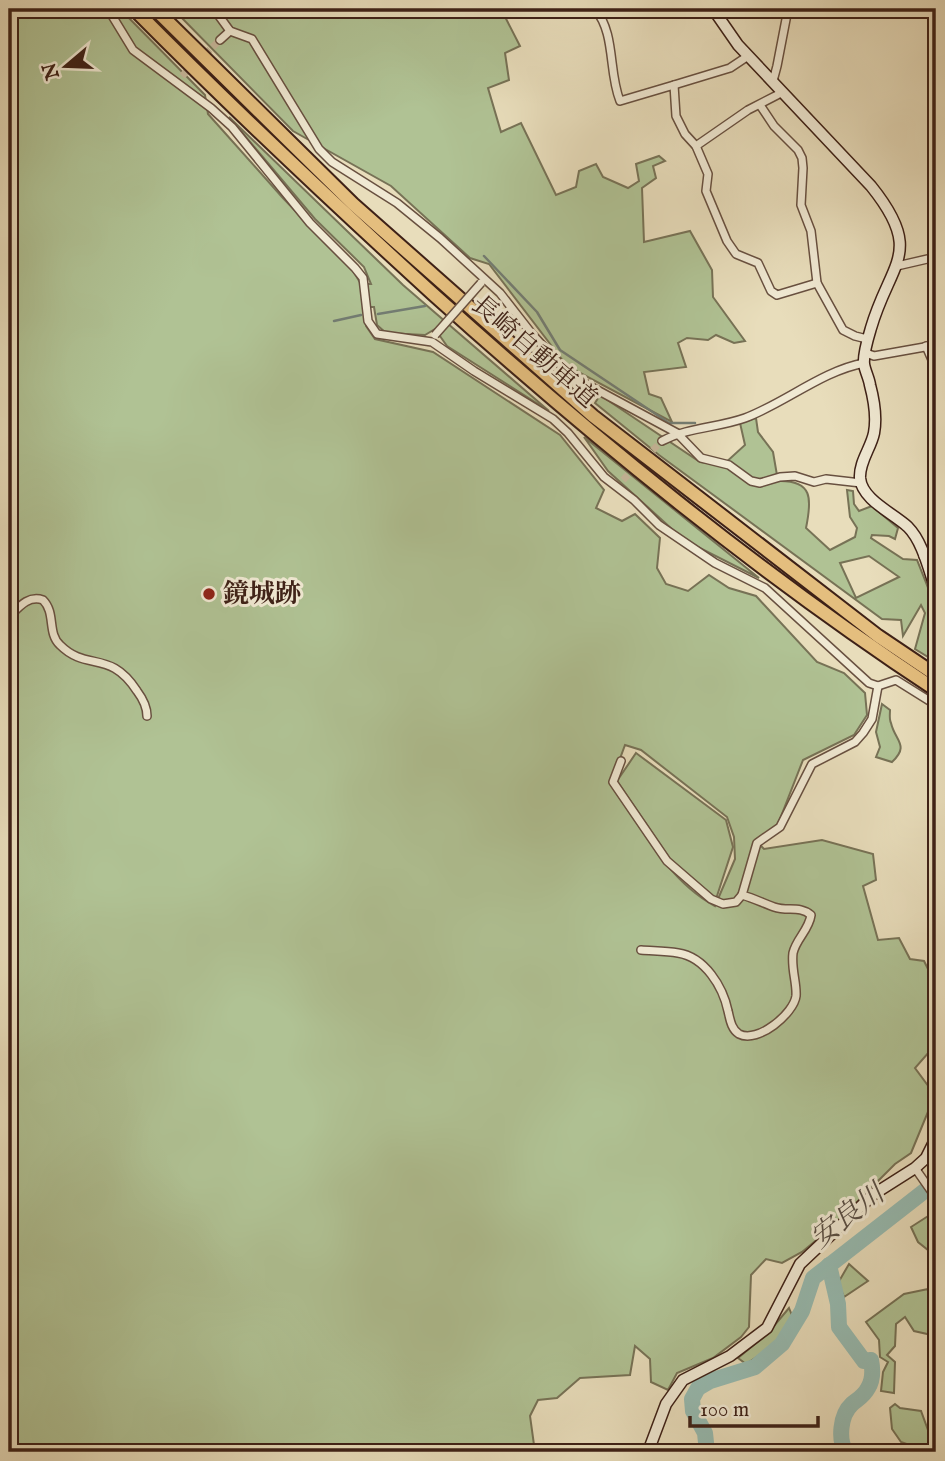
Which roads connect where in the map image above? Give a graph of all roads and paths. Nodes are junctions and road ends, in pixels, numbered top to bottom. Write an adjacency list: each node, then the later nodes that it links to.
1 (108, 9): 20 (street)
2 (134, 9): 37 (highway, 長崎自動車道)
3 (155, 9): 37 (highway, 長崎自動車道)
4 (214, 9): 8 (street)
5 (595, 9): 12 (street)
6 (713, 9): 10 (street)
7 (788, 9): 11 (street)
8 (230, 31): 9 (street); 18 (street)
9 (220, 40)
10 (748, 56): 11 (street); 12 (street)
11 (773, 81): 13 (street)
12 (674, 85): 15 (street)
13 (783, 92): 14 (street); 17 (street)
14 (760, 105): 15 (street); 19 (street)
15 (696, 146): 19 (street)
16 (936, 257): 17 (street)
17 (897, 266): 21 (street)
18 (483, 281): 20 (street, bridge); 26 (street)
19 (817, 283): 21 (street)
20 (434, 339): 30 (street)
21 (867, 339): 24 (street)
22 (936, 345): 23 (street)
23 (926, 346): 24 (street); 25 (street)
24 (865, 358): 26 (street); 29 (street)
25 (936, 369)
26 (677, 433): 27 (street); 29 (street)
27 (662, 441)
28 (624, 480): 30 (street)
29 (861, 483): 34 (street)
30 (618, 488): 39 (street)
31 (936, 490): 32 (street)
32 (936, 508)
33 (936, 552): 34 (street)
34 (923, 556): 35 (street)
35 (936, 590)
36 (9, 617): 42 (street)
37 (874, 642): 38 (highway, 長崎自動車道); 40 (highway, 長崎自動車道)
38 (936, 675)
39 (878, 686): 41 (street); 44 (street)
40 (936, 690)
41 (936, 705)
42 (147, 716)
43 (621, 761): 44 (street)
44 (742, 895): 45 (street)
45 (641, 950)
46 (936, 1138): 47 (street)
47 (918, 1171): 48 (street); 51 (street)
48 (936, 1198)
49 (936, 1360): 50 (street)
50 (936, 1436)
51 (649, 1452)

